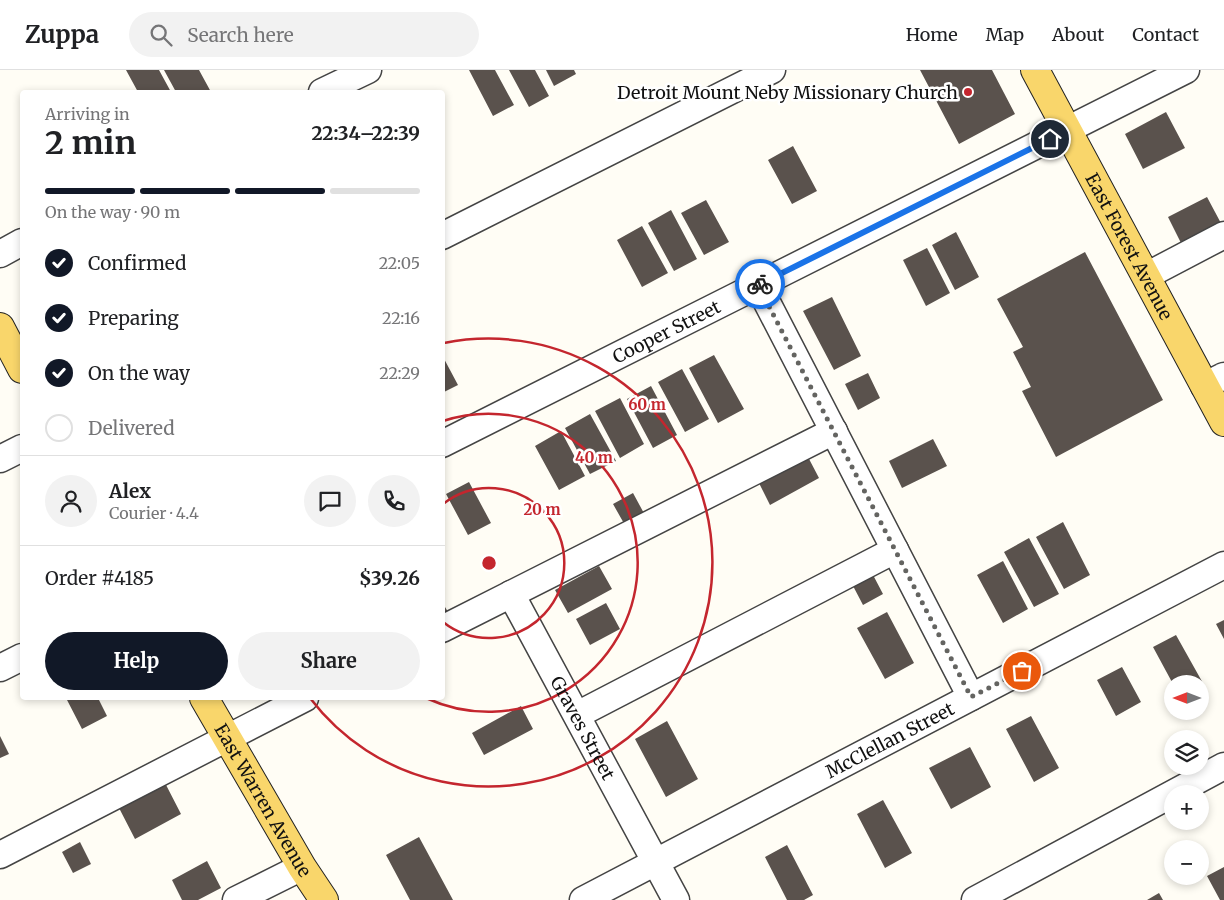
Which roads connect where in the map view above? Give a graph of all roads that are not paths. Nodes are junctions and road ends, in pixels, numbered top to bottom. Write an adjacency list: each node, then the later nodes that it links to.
1 (368, 70): 5 (street)
2 (772, 70): 7 (street)
3 (1035, 70): 6 (main road, East Forest Avenue)
4 (1186, 70): 6 (street, Cooper Street)
5 (326, 90)
6 (1068, 130): 11 (main road, East Forest Avenue); 12 (street, Cooper Street)
7 (445, 234)
8 (1224, 235): 11 (street)
9 (20, 243): 10 (street)
10 (0, 254)
11 (1146, 276): 15 (main road, East Forest Avenue)
12 (758, 285): 17 (street); 18 (street, Cooper Street)
13 (0, 328): 14 (main road)
14 (20, 365)
15 (1214, 381): 16 (main road, East Forest Avenue)
16 (1224, 422)
17 (834, 430): 21 (street); 23 (street)
18 (445, 442)
19 (20, 449): 20 (street)
20 (0, 459)
21 (895, 550): 27 (street); 30 (street)
22 (1224, 565): 27 (street, McClellan Street)
23 (511, 594): 24 (street); 30 (street, Graves Street)
24 (445, 627)
25 (20, 658): 26 (street)
26 (0, 668)
27 (971, 697): 34 (street, McClellan Street)
28 (205, 700): 31 (main road, East Warren Avenue)
29 (301, 700): 31 (street)
30 (577, 715): 34 (street, Graves Street)
31 (227, 737): 33 (street); 35 (main road, East Warren Avenue)
32 (1224, 766): 40 (street)
33 (0, 855)
34 (656, 862): 38 (street, McClellan Street); 39 (street, Graves Street)
35 (302, 867): 36 (street); 37 (main road, East Warren Avenue)
36 (236, 900)
37 (324, 900)
38 (583, 900)
39 (676, 900)
40 (975, 900)

